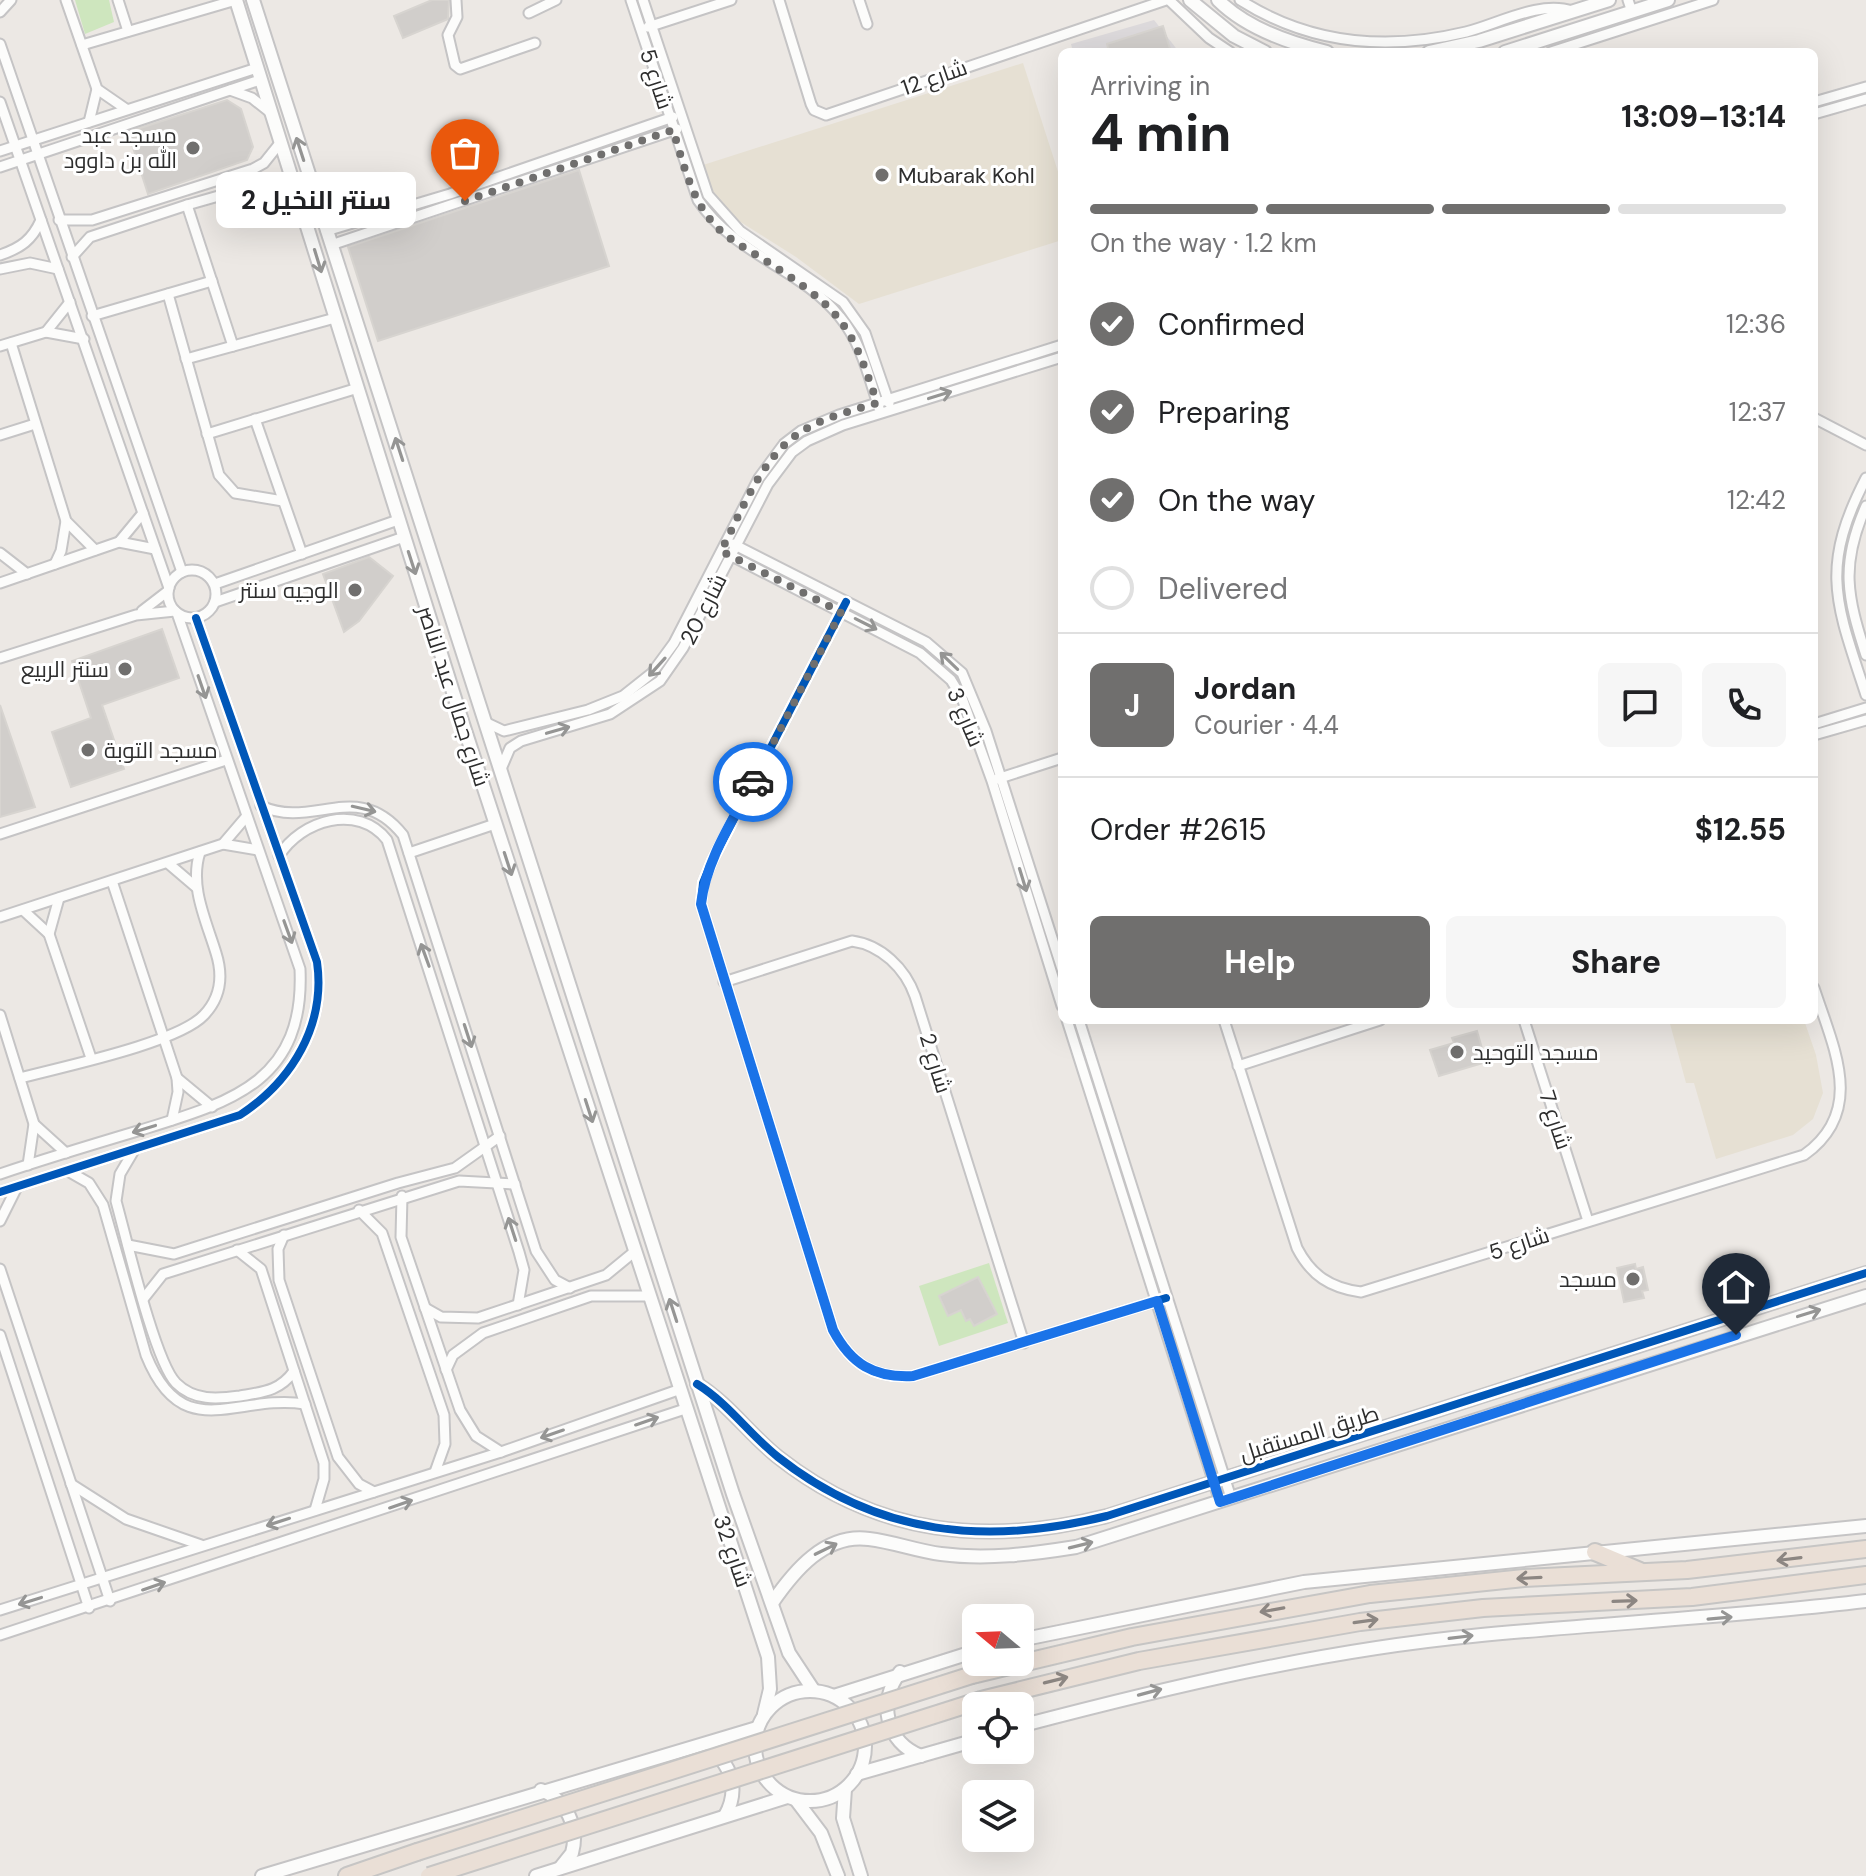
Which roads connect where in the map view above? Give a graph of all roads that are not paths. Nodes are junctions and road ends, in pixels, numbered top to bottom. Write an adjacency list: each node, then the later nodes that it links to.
1 (11, 0): 23 (street)
2 (66, 0): 31 (street)
3 (118, 0): 28 (street)
4 (236, 0): 28 (street); 38 (main road, شارع جمال عبد الناصر)
5 (253, 0): 66 (main road, شارع جمال عبد الناصر, one-way to 5)
6 (456, 0): 29 (street)
7 (556, 0): 24 (street)
8 (631, 0): 27 (street, شارع 5)
9 (643, 0): 26 (street, شارع 5)
10 (731, 0): 20 (street)
11 (779, 0): 13 (street, شارع 12)
12 (859, 0): 25 (street)
13 (1168, 0): 32 (street)
14 (1190, 0): 33 (main road)
15 (1218, 0): 34 (main road)
16 (1240, 0): 22 (street)
17 (1611, 0): 21 (street); 22 (main road)
18 (1668, 0): 21 (main road)
19 (1713, 0): 37 (street)
20 (708, 4): 26 (street)
21 (1626, 9): 36 (main road)
22 (1572, 11): 35 (main road)
23 (0, 12)
24 (529, 13)
25 (867, 24)
26 (652, 26): 27 (street); 48 (street, شارع 5)
27 (641, 30): 49 (street, شارع 5)
28 (128, 31): 31 (street)
29 (535, 43)
30 (0, 44): 53 (street)
31 (82, 45): 40 (street)
32 (1224, 48)
33 (1257, 48)
34 (1313, 48)
35 (1447, 48)
36 (1532, 48)
37 (1563, 48)
38 (258, 74): 41 (street); 45 (street); 46 (main road, شارع جمال عبد الناصر)
39 (1866, 87): 43 (street)
40 (97, 89): 45 (street); 50 (street)
41 (230, 90): 46 (street); 57 (street)
42 (1866, 99): 47 (street)
43 (1818, 101)
44 (0, 102): 55 (street)
45 (126, 109): 50 (street)
46 (271, 113): 54 (main road, شارع جمال عبد الناصر)
47 (1818, 113)
48 (680, 114): 49 (street); 51 (street, شارع 5)
49 (669, 119): 52 (street, شارع 5); 66 (street)
50 (89, 122): 53 (street)
51 (683, 126): 52 (street); 86 (street, شارع 5)
52 (673, 130): 67 (street); 86 (street, شارع 5)
53 (33, 140): 55 (street); 57 (street)
54 (280, 143): 60 (street); 62 (main road, شارع جمال عبد الناصر)
55 (15, 146): 56 (street); 58 (street)
56 (0, 151)
57 (37, 154): 58 (street); 65 (street)
58 (20, 160): 59 (street); 64 (street)
59 (0, 167)
60 (253, 169): 61 (street); 65 (street)
61 (257, 185): 62 (street); 63 (street)
62 (296, 190): 76 (main road, شارع جمال عبد الناصر, one-way to 76)
63 (187, 205): 69 (street); 72 (street)
64 (41, 220): 68 (street); 71 (street)
65 (59, 220): 69 (street)
66 (326, 231): 67 (main road, شارع جمال عبد الناصر)
67 (331, 245): 124 (main road, شارع جمال عبد الناصر, one-way to 67)
68 (0, 255)
69 (72, 257): 75 (street)
70 (0, 269): 71 (street)
71 (58, 269): 74 (street)
72 (212, 281): 73 (street); 81 (street)
73 (168, 294): 75 (street); 84 (street)
74 (70, 302): 77 (street); 78 (street)
75 (92, 316): 109 (street)
76 (335, 318): 81 (street); 85 (main road, شارع جمال عبد الناصر)
77 (46, 332): 78 (street); 79 (street)
78 (84, 339): 97 (street)
79 (11, 343): 80 (street); 90 (street)
80 (0, 346)
81 (233, 346): 84 (street)
82 (1058, 346): 86 (street, شارع 20)
83 (1058, 358): 87 (street, شارع 20, one-way to 83)
84 (186, 359): 91 (street)
85 (358, 388): 88 (street); 98 (main road, شارع جمال عبد الناصر)
86 (882, 401): 87 (street, شارع 5); 102 (street, شارع 20)
87 (886, 412): 102 (street, شارع 20)
88 (255, 419): 91 (street); 95 (street)
89 (1818, 420): 93 (street)
90 (35, 424): 92 (street); 99 (street)
91 (207, 434): 95 (street)
92 (0, 435)
93 (1866, 445)
94 (1866, 478): 121 (street)
95 (283, 501): 106 (street)
96 (1866, 506): 119 (street)
97 (143, 513): 101 (street); 103 (street)
98 (398, 520): 100 (main road, شارع جمال عبد الناصر); 106 (street)
99 (66, 521): 104 (street); 108 (street)
100 (404, 537): 114 (street); 135 (main road, شارع جمال عبد الناصر, one-way to 135)
101 (119, 542): 103 (street); 104 (street)
102 (731, 543): 107 (street, شارع 20); 115 (street, شارع 3)
103 (155, 549): 113 (street)
104 (95, 550): 108 (street)
105 (0, 553): 110 (street)
106 (302, 554): 112 (street)
107 (726, 554): 115 (street, شارع 3); 124 (street, شارع 20, one-way to 124); 129 (street, شارع 20, one-way to 107)
108 (55, 564): 110 (street)
109 (182, 572): 112 (street); 113 (street)
110 (27, 574): 111 (street)
111 (0, 583)
112 (215, 584): 114 (street)
113 (169, 590): 116 (street); 117 (street)
114 (215, 602): 118 (street)
115 (844, 607): 130 (street, شارع 3); 152 (street)
116 (176, 612): 117 (street); 118 (street); 128 (street, one-way to 128)
117 (136, 615): 120 (street)
118 (196, 618): 131 (street)
119 (1866, 655)
120 (0, 658)
121 (1866, 695)
122 (1866, 708): 125 (street)
123 (1866, 720): 126 (street)
124 (485, 722): 129 (main road, شارع جمال عبد الناصر)
125 (1818, 723)
126 (1818, 734)
127 (1058, 759): 130 (street)
128 (226, 760): 133 (street); 136 (street)
129 (500, 772): 149 (main road, شارع جمال عبد الناصر)
130 (997, 779): 150 (street, شارع 3)
131 (261, 806): 132 (street); 141 (street)
132 (322, 809): 134 (street); 140 (street, one-way to 140)
133 (246, 817): 137 (street); 138 (street)
134 (324, 822): 141 (street); 171 (street, one-way to 134)
135 (495, 824): 140 (street); 151 (main road, شارع جمال عبد الناصر, one-way to 151)
136 (0, 834)
137 (223, 844): 138 (street); 139 (street)
138 (258, 850): 167 (street, one-way to 167)
139 (200, 852): 142 (street); 144 (street)
140 (409, 853): 170 (street, one-way to 170)
141 (279, 856): 172 (street)
142 (169, 864): 143 (street); 144 (street)
143 (112, 881): 145 (street); 162 (street)
144 (196, 887): 162 (street)
145 (59, 898): 146 (street); 148 (street)
146 (23, 910): 147 (street); 148 (street)
147 (0, 917)
148 (49, 934): 163 (street)
149 (564, 966): 151 (main road); 154 (main road, شارع جمال عبد الناصر)
150 (1058, 970)
151 (543, 971): 155 (main road, شارع جمال عبد الناصر)
152 (724, 982): 212 (street); 212 (street, شارع 2)
153 (1818, 1002): 188 (street, شارع 5)
154 (575, 1003): 155 (main road); 215 (main road, شارع جمال عبد الناصر, one-way to 154)
155 (557, 1011): 194 (main road, شارع جمال عبد الناصر, one-way to 194)
156 (0, 1015): 165 (street)
157 (1068, 1024): 206 (street)
158 (1080, 1024): 206 (street)
159 (1225, 1024): 164 (street, شارع 5)
160 (1368, 1024): 164 (street)
161 (1525, 1024): 188 (street, شارع 7)
162 (164, 1037): 163 (street); 166 (street)
163 (91, 1058): 165 (street)
164 (1238, 1066): 188 (street, شارع 5)
165 (20, 1078): 169 (street)
166 (177, 1078): 167 (street); 168 (street)
167 (212, 1107): 168 (street)
168 (172, 1120): 173 (street, one-way to 173)
169 (34, 1124): 173 (street); 174 (street)
170 (500, 1136): 171 (street); 180 (street)
171 (486, 1147): 175 (street); 179 (street)
172 (134, 1150): 177 (street); 184 (street)
173 (66, 1153): 174 (street)
174 (28, 1165): 176 (street)
175 (455, 1168): 178 (street); 195 (street)
176 (3, 1171)
177 (68, 1171): 181 (street); 185 (street)
178 (459, 1181): 179 (street); 183 (street)
179 (498, 1183): 180 (street); 207 (street, one-way to 179)
180 (515, 1184): 201 (street)
181 (17, 1187): 182 (street); 187 (street)
182 (0, 1192)
183 (402, 1196): 186 (street); 190 (street)
184 (116, 1201): 185 (street); 192 (street)
185 (103, 1205): 219 (street)
186 (359, 1210): 189 (street); 191 (street)
187 (0, 1221)
188 (1588, 1221)
189 (284, 1235): 193 (street); 199 (street)
190 (401, 1237): 191 (street); 208 (street)
191 (386, 1243): 222 (street)
192 (128, 1245): 195 (street); 204 (street)
193 (237, 1250): 197 (street); 200 (street)
194 (634, 1252): 201 (street); 202 (main road, شارع جمال عبد الناصر)
195 (174, 1254): 197 (street)
196 (0, 1269): 228 (street)
197 (177, 1269): 204 (street)
198 (1866, 1273): 227 (main road, طريق المستقبل)
199 (279, 1280): 200 (street); 224 (street)
200 (266, 1283): 214 (street)
201 (574, 1287): 205 (street); 207 (street)
202 (648, 1296): 205 (street); 216 (main road, شارع جمال عبد الناصر)
203 (1866, 1296): 230 (main road, طريق المستقبل, one-way to 203)
204 (144, 1298): 217 (street)
205 (582, 1299): 210 (street)
206 (1161, 1299): 212 (street); 227 (street)
207 (518, 1305): 209 (street)
208 (425, 1308): 209 (street); 213 (street)
209 (478, 1318): 210 (street)
210 (483, 1333): 213 (street)
211 (0, 1335): 239 (street)
212 (1024, 1343)
213 (446, 1370): 221 (street)
214 (294, 1371): 217 (street); 218 (street)
215 (697, 1384): 227 (main road, طريق المستقبل); 242 (main road, شارع 32)
216 (678, 1390): 220 (main road, شارع 32); 223 (street, one-way to 223)
217 (258, 1393): 219 (street)
218 (305, 1404): 219 (street); 225 (street)
219 (259, 1406)
220 (685, 1409): 240 (street, one-way to 220); 249 (main road, شارع 32)
221 (460, 1410): 222 (street); 223 (street)
222 (444, 1415): 226 (street)
223 (501, 1452): 226 (street)
224 (338, 1457): 225 (street); 229 (street)
225 (324, 1463): 231 (street)
226 (435, 1472): 229 (street)
227 (1219, 1480): 230 (street)
228 (70, 1483): 233 (street); 238 (street)
229 (374, 1492): 231 (street)
230 (1226, 1500): 242 (main road, طريق المستقبل, one-way to 230)
231 (315, 1510): 233 (street, one-way to 233)
232 (1866, 1526): 235 (main road)
233 (205, 1545): 238 (street)
234 (1866, 1549): 236 (highway, one-way to 236)
235 (1595, 1552): 236 (highway); 246 (main road)
236 (1645, 1573): 266 (highway, one-way to 266, bridge)
237 (1866, 1575): 267 (highway, one-way to 237, bridge)
238 (102, 1578): 239 (street); 240 (street)
239 (82, 1584): 243 (street); 244 (street, one-way to 244)
240 (110, 1601): 243 (street)
241 (1866, 1601): 254 (main road, one-way to 241)
242 (772, 1603): 247 (main road, شارع 32)
243 (89, 1608): 245 (street)
244 (0, 1610)
245 (0, 1635)
246 (1034, 1637)
247 (789, 1653): 249 (main road); 251 (main road, شارع 32)
248 (962, 1655): 250 (main road)
249 (768, 1657): 253 (main road, شارع 32)
250 (900, 1672): 252 (main road); 258 (main road)
251 (814, 1691): 252 (main road); 253 (main road)
252 (834, 1696): 259 (main road)
253 (764, 1714): 255 (main road)
254 (1034, 1722)
255 (757, 1728): 257 (main road); 262 (main road)
256 (962, 1744): 258 (main road)
257 (697, 1745): 261 (main road); 263 (main road)
258 (921, 1756): 259 (main road)
259 (857, 1774): 260 (main road)
260 (845, 1789): 262 (main road); 270 (main road)
261 (541, 1790): 264 (main road); 265 (main road)
262 (791, 1798): 263 (main road); 269 (main road)
263 (725, 1816): 264 (main road)
264 (560, 1868): 268 (main road)
265 (262, 1876)
266 (347, 1876)
267 (429, 1876)
268 (536, 1876)
269 (838, 1876)
270 (861, 1876)

